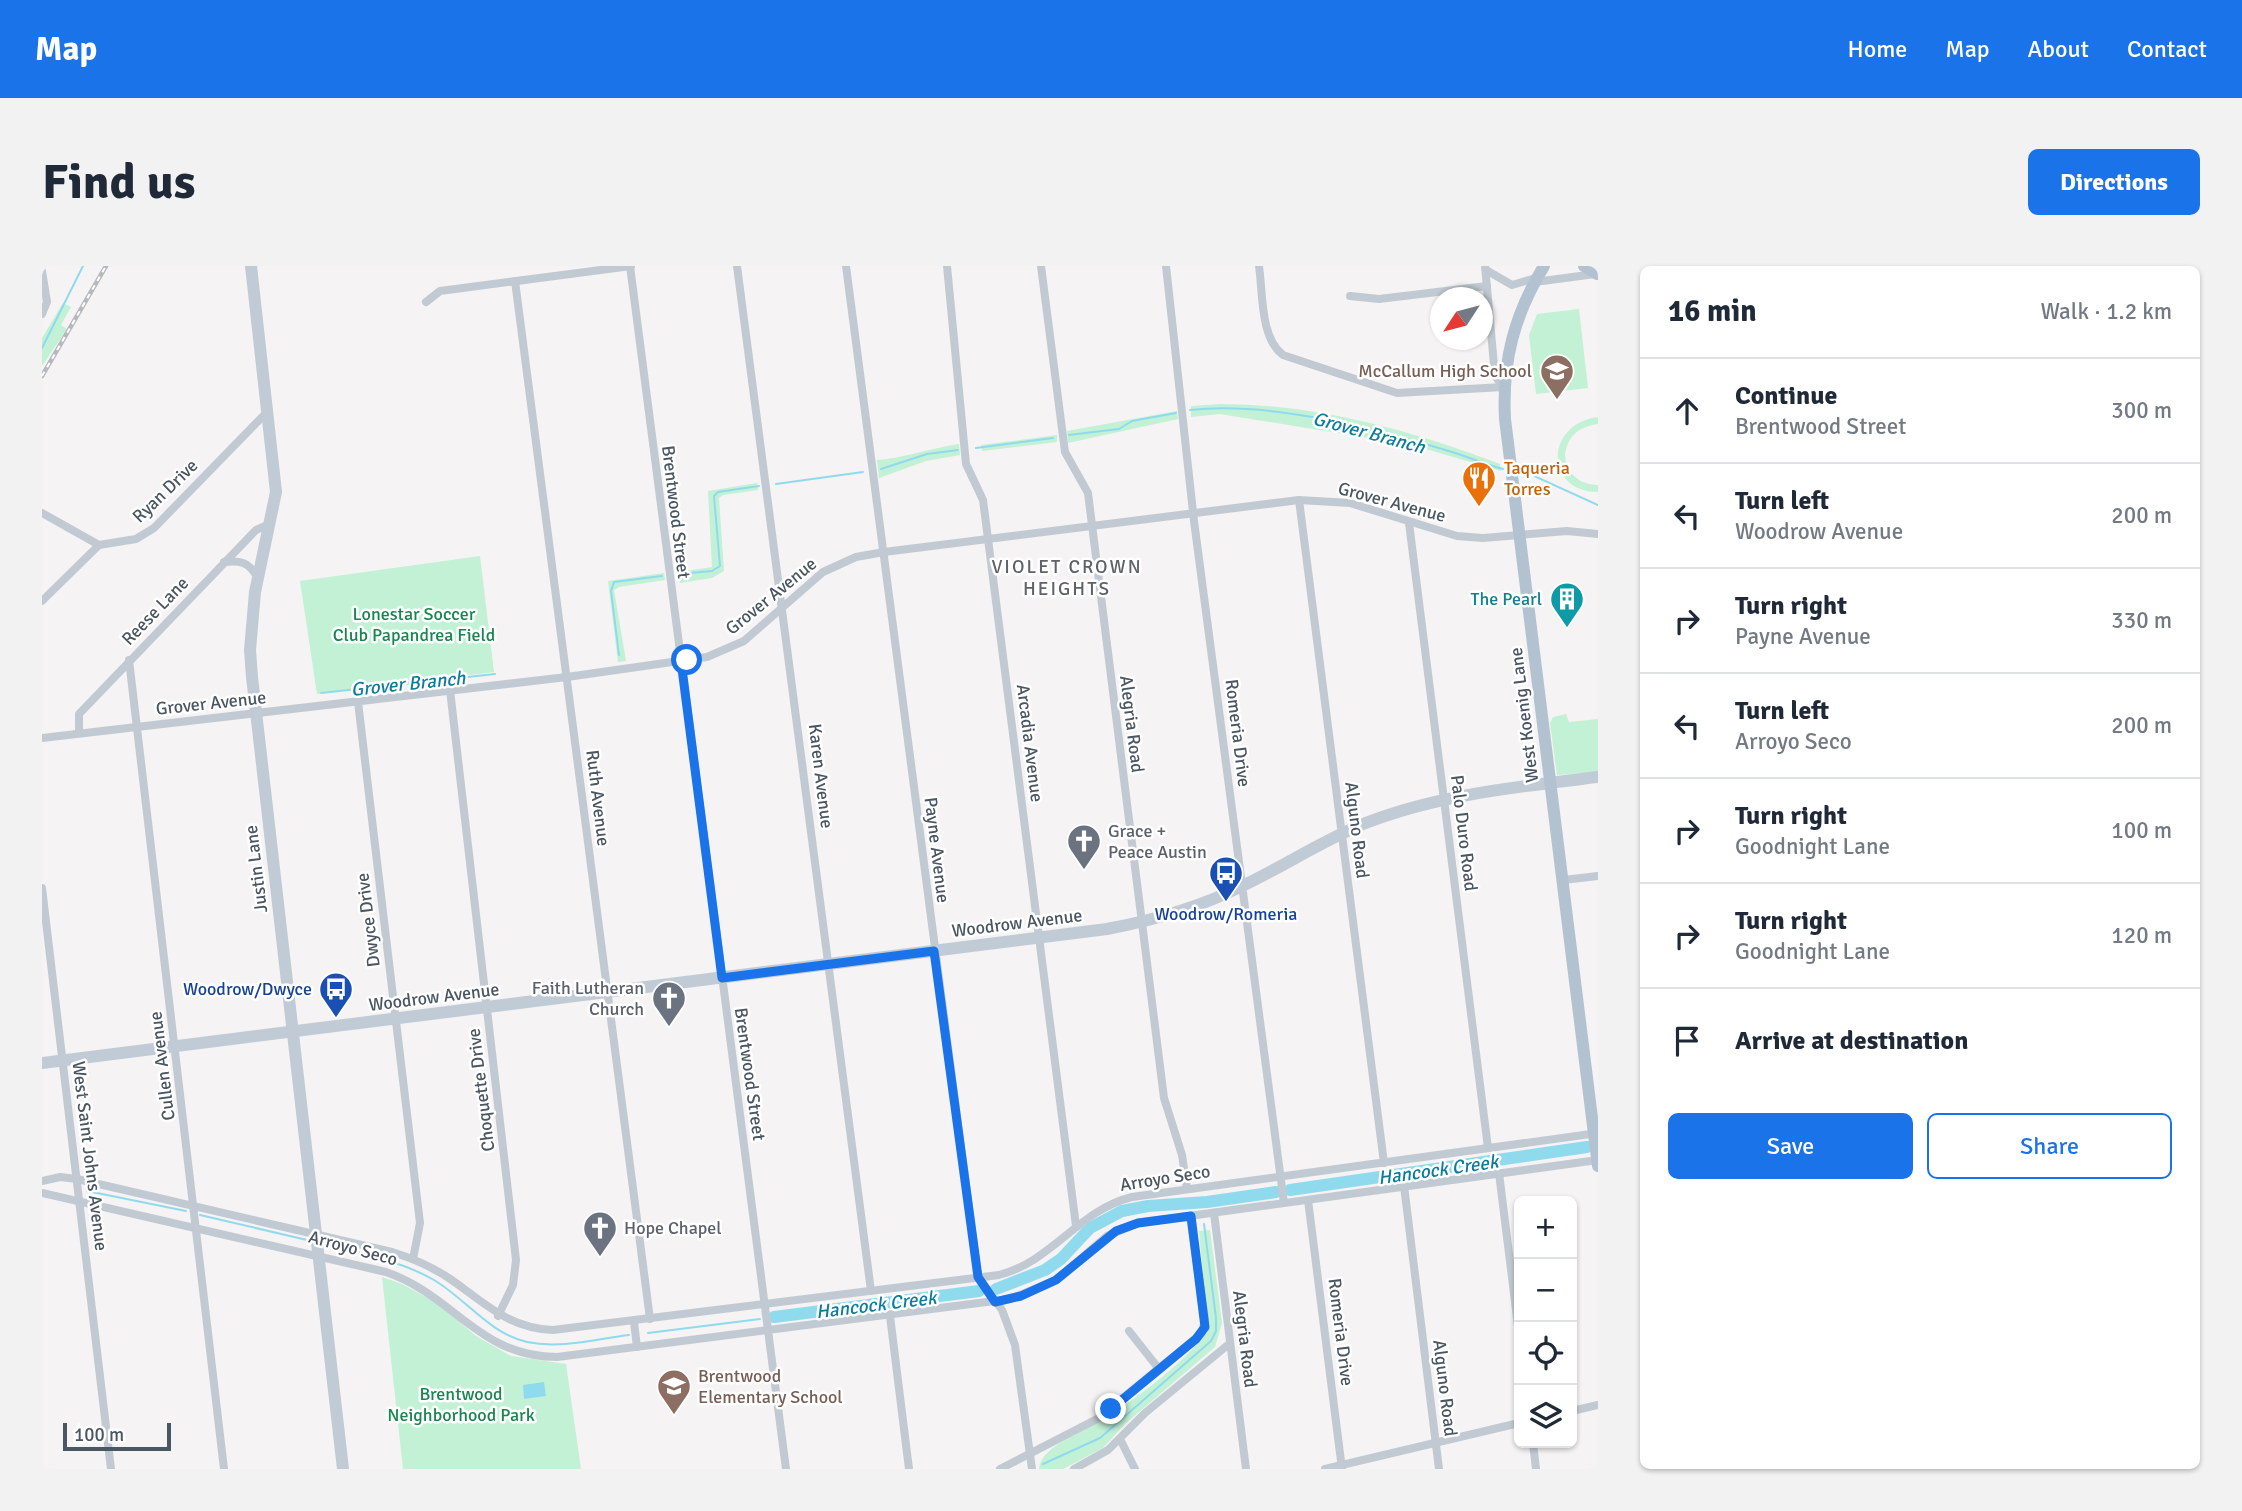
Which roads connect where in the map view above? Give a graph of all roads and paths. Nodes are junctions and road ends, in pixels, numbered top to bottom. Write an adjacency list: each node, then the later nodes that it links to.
1 (251, 266): 21 (street, Justin Lane)
2 (630, 266): 14 (street); 38 (street, Brentwood Street)
3 (737, 266): 36 (street, Karen Avenue)
4 (846, 266): 32 (street, Payne Avenue)
5 (947, 266): 30 (street, Arcadia Avenue)
6 (1041, 266): 27 (street, Alegria Road)
7 (1166, 266): 24 (street, Romeria Drive)
8 (1259, 266): 20 (street)
9 (1544, 266): 15 (main road, West Koenig Lane)
10 (1584, 266): 13 (main road)
11 (1485, 268): 15 (street); 16 (street)
12 (42, 271): 19 (street)
13 (1598, 274): 15 (street)
14 (515, 281): 18 (street); 39 (street, Ruth Avenue)
15 (1535, 281): 20 (main road, West Koenig Lane)
16 (1487, 286): 17 (street); 20 (street)
17 (1350, 296)
18 (426, 302)
19 (42, 314)
20 (1503, 387): 29 (main road, West Koenig Lane)
21 (268, 411): 26 (street, Justin Lane); 31 (street, Ryan Drive)
22 (1299, 500): 24 (street, Grover Avenue); 25 (street, Grover Avenue); 49 (street, Alguno Road)
23 (42, 513): 31 (street)
24 (1193, 513): 27 (street, Grover Avenue); 52 (street, Romeria Drive)
25 (1409, 523): 29 (street, Grover Avenue); 48 (street, Palo Duro Road)
26 (270, 524): 33 (street, Reese Lane); 34 (street, Justin Lane)
27 (1091, 527): 30 (street, Grover Avenue); 54 (street, Alegria Road)
28 (1598, 534): 29 (street, Grover Avenue)
29 (1520, 535): 47 (main road, West Koenig Lane)
30 (988, 539): 32 (street, Grover Avenue); 55 (street, Arcadia Avenue)
31 (99, 545): 35 (street)
32 (884, 552): 36 (street, Grover Avenue); 56 (street, Payne Avenue)
33 (224, 562): 34 (street); 37 (street, Reese Lane)
34 (257, 577): 42 (street, Justin Lane)
35 (42, 601)
36 (783, 606): 38 (street, Grover Avenue); 57 (street, Karen Avenue)
37 (129, 660): 43 (street, Cullen Avenue); 44 (street, Reese Lane)
38 (681, 661): 39 (street, Grover Avenue); 58 (street, Brentwood Street)
39 (567, 677): 40 (street, Grover Avenue); 59 (street, Ruth Avenue)
40 (450, 690): 41 (street, Grover Avenue); 60 (street, Choquette Drive)
41 (358, 702): 42 (street, Grover Avenue); 61 (street, Dwyce Drive)
42 (256, 714): 43 (street, Grover Avenue); 62 (street, Justin Lane)
43 (138, 726): 44 (street, Grover Avenue); 63 (street, Cullen Avenue)
44 (79, 732): 45 (street, Grover Avenue)
45 (42, 738)
46 (1598, 777): 47 (street, Woodrow Avenue)
47 (1550, 783): 48 (street, Woodrow Avenue); 51 (main road, West Koenig Lane)
48 (1443, 799): 49 (street, Woodrow Avenue); 67 (street, Palo Duro Road)
49 (1342, 834): 52 (street, Woodrow Avenue); 69 (street, Alguno Road)
50 (1598, 876): 51 (street)
51 (1563, 880): 66 (main road, West Koenig Lane)
52 (1242, 887): 54 (street, Woodrow Avenue); 72 (street, Romeria Drive)
53 (42, 888): 64 (street, West Saint Johns Avenue)
54 (1142, 922): 55 (street, Woodrow Avenue); 76 (street, Alegria Road)
55 (1039, 938): 56 (street, Woodrow Avenue); 84 (street, Arcadia Avenue)
56 (934, 951): 57 (street, Woodrow Avenue); 89 (street, Payne Avenue)
57 (829, 964): 58 (street, Woodrow Avenue); 90 (street, Karen Avenue)
58 (722, 978): 59 (street, Woodrow Avenue); 92 (street, Brentwood Street)
59 (607, 993): 60 (street, Woodrow Avenue); 95 (street, Ruth Avenue)
60 (487, 1008): 61 (street, Woodrow Avenue); 93 (street, Choquette Drive)
61 (396, 1020): 62 (street, Woodrow Avenue); 88 (street, Dwyce Drive)
62 (292, 1034): 63 (street, Woodrow Avenue); 86 (street, Justin Lane)
63 (175, 1047): 64 (street, Woodrow Avenue); 81 (street, Cullen Avenue)
64 (62, 1060): 65 (street, Woodrow Avenue); 73 (street, West Saint Johns Avenue)
65 (42, 1063)
66 (1596, 1134): 67 (street, Arroyo Seco); 68 (main road, West Koenig Lane)
67 (1488, 1147): 69 (street, Arroyo Seco)
68 (1598, 1161): 70 (main road, West Koenig Lane); 71 (street, Arroyo Seco)
69 (1384, 1163): 72 (street, Arroyo Seco)
70 (1598, 1166)
71 (1499, 1174): 75 (street, Arroyo Seco); 97 (street)
72 (1280, 1178): 76 (street, Arroyo Seco); 80 (street, Romeria Drive)
73 (77, 1179): 74 (street, Arroyo Seco); 78 (street, West Saint Johns Avenue); 81 (street, Arroyo Seco)
74 (42, 1181)
75 (1404, 1186): 79 (street, Arroyo Seco); 107 (street, Alguno Road)
76 (1187, 1189): 84 (street, Arroyo Seco)
77 (42, 1193): 78 (street, Arroyo Seco)
78 (80, 1199): 85 (street, Arroyo Seco); 111 (street, West Saint Johns Avenue)
79 (1308, 1200): 80 (street, Arroyo Seco); 110 (street, Romeria Drive)
80 (1284, 1203): 82 (street, Arroyo Seco)
81 (194, 1205): 85 (street, Cullen Avenue); 86 (street, Arroyo Seco)
82 (1214, 1213): 83 (street, Arroyo Seco); 100 (street, Alegria Road)
83 (1191, 1216): 91 (street, Arroyo Seco); 102 (street)
84 (1076, 1226): 89 (street, Arroyo Seco)
85 (196, 1227): 87 (street, Arroyo Seco); 112 (street, Cullen Avenue)
86 (315, 1234): 87 (street, Justin Lane); 88 (street, Arroyo Seco)
87 (318, 1255): 101 (street, Arroyo Seco); 113 (street, Justin Lane)
88 (413, 1259): 93 (street, Arroyo Seco)
89 (978, 1277): 90 (street, Arroyo Seco); 91 (street, Payne Avenue)
90 (871, 1291): 92 (street, Arroyo Seco)
91 (995, 1302): 94 (street, Arroyo Seco); 109 (street, Payne Avenue)
92 (765, 1304): 95 (street, Arroyo Seco); 98 (street, Brentwood Street)
93 (498, 1316): 96 (street, Arroyo Seco)
94 (890, 1316): 98 (street, Arroyo Seco); 115 (street)
95 (650, 1319): 96 (street, Arroyo Seco)
96 (634, 1322): 101 (street)
97 (1518, 1322)
98 (768, 1331): 101 (street, Arroyo Seco); 114 (street, Brentwood Street)
99 (1129, 1331): 102 (street)
100 (1229, 1344): 106 (street); 120 (street, Alegria Road)
101 (637, 1347)
102 (1160, 1369): 109 (street)
103 (1598, 1405): 104 (street)
104 (1577, 1410)
105 (1514, 1424): 107 (street)
106 (1120, 1439): 118 (street); 119 (street)
107 (1436, 1443): 110 (street); 122 (street, Alguno Road)
108 (1534, 1448): 123 (street)
109 (1031, 1452): 116 (street); 117 (street, Payne Avenue)
110 (1342, 1467): 121 (street)
111 (111, 1469)
112 (224, 1469)
113 (343, 1469)
114 (786, 1469)
115 (909, 1469)
116 (1000, 1469)
117 (1032, 1469)
118 (1074, 1469)
119 (1135, 1469)
120 (1246, 1469)
121 (1325, 1469)
122 (1440, 1469)
123 (1536, 1469)

